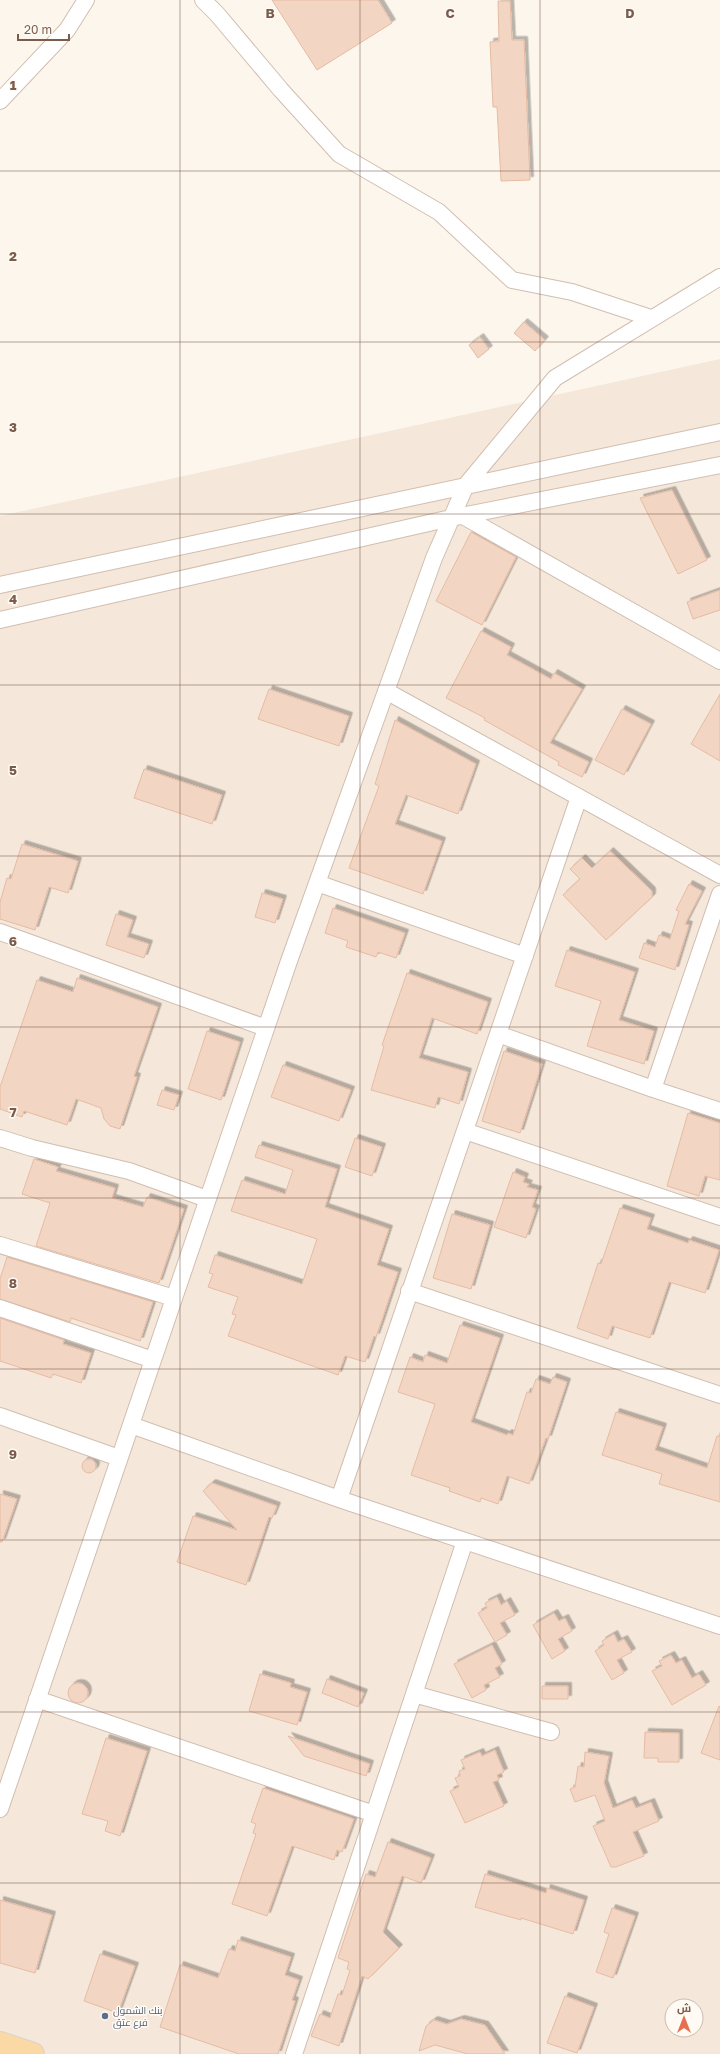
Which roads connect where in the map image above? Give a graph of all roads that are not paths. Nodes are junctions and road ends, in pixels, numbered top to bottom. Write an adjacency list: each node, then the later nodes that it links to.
1 (86, 0): 3 (street)
2 (203, 0): 5 (street)
3 (0, 101)
4 (720, 277): 5 (street)
5 (651, 318): 8 (street)
6 (720, 432): 8 (street)
7 (720, 465): 9 (street)
8 (466, 485): 9 (street); 10 (street)
9 (457, 517): 11 (street); 12 (street); 13 (street)
10 (4, 581)
11 (0, 620)
12 (720, 661)
13 (386, 691): 14 (street); 16 (street)
14 (579, 797): 15 (street); 19 (street)
15 (720, 875)
16 (317, 883): 19 (street); 20 (street)
17 (720, 894): 22 (street)
18 (0, 932): 20 (street)
19 (525, 956): 21 (street)
20 (266, 1028): 26 (street)
21 (498, 1034): 22 (street); 24 (street)
22 (653, 1089): 23 (street)
23 (720, 1111)
24 (465, 1131): 27 (street); 29 (street)
25 (0, 1138): 26 (street)
26 (207, 1199): 30 (street)
27 (720, 1217)
28 (0, 1245): 30 (street)
29 (409, 1291): 33 (street); 37 (street)
30 (174, 1298): 32 (street)
31 (0, 1308): 32 (street)
32 (153, 1360): 35 (street)
33 (720, 1394)
34 (0, 1416): 36 (street)
35 (130, 1425): 36 (street); 37 (street)
36 (119, 1458): 41 (street)
37 (338, 1499): 38 (street)
38 (465, 1541): 39 (street); 40 (street)
39 (720, 1626)
40 (414, 1694): 42 (street); 44 (street)
41 (37, 1699): 43 (street); 44 (street)
42 (552, 1732)
43 (0, 1809)
44 (374, 1814): 47 (street)
45 (0, 2043): 46 (main road)
46 (33, 2054)
47 (294, 2054)

